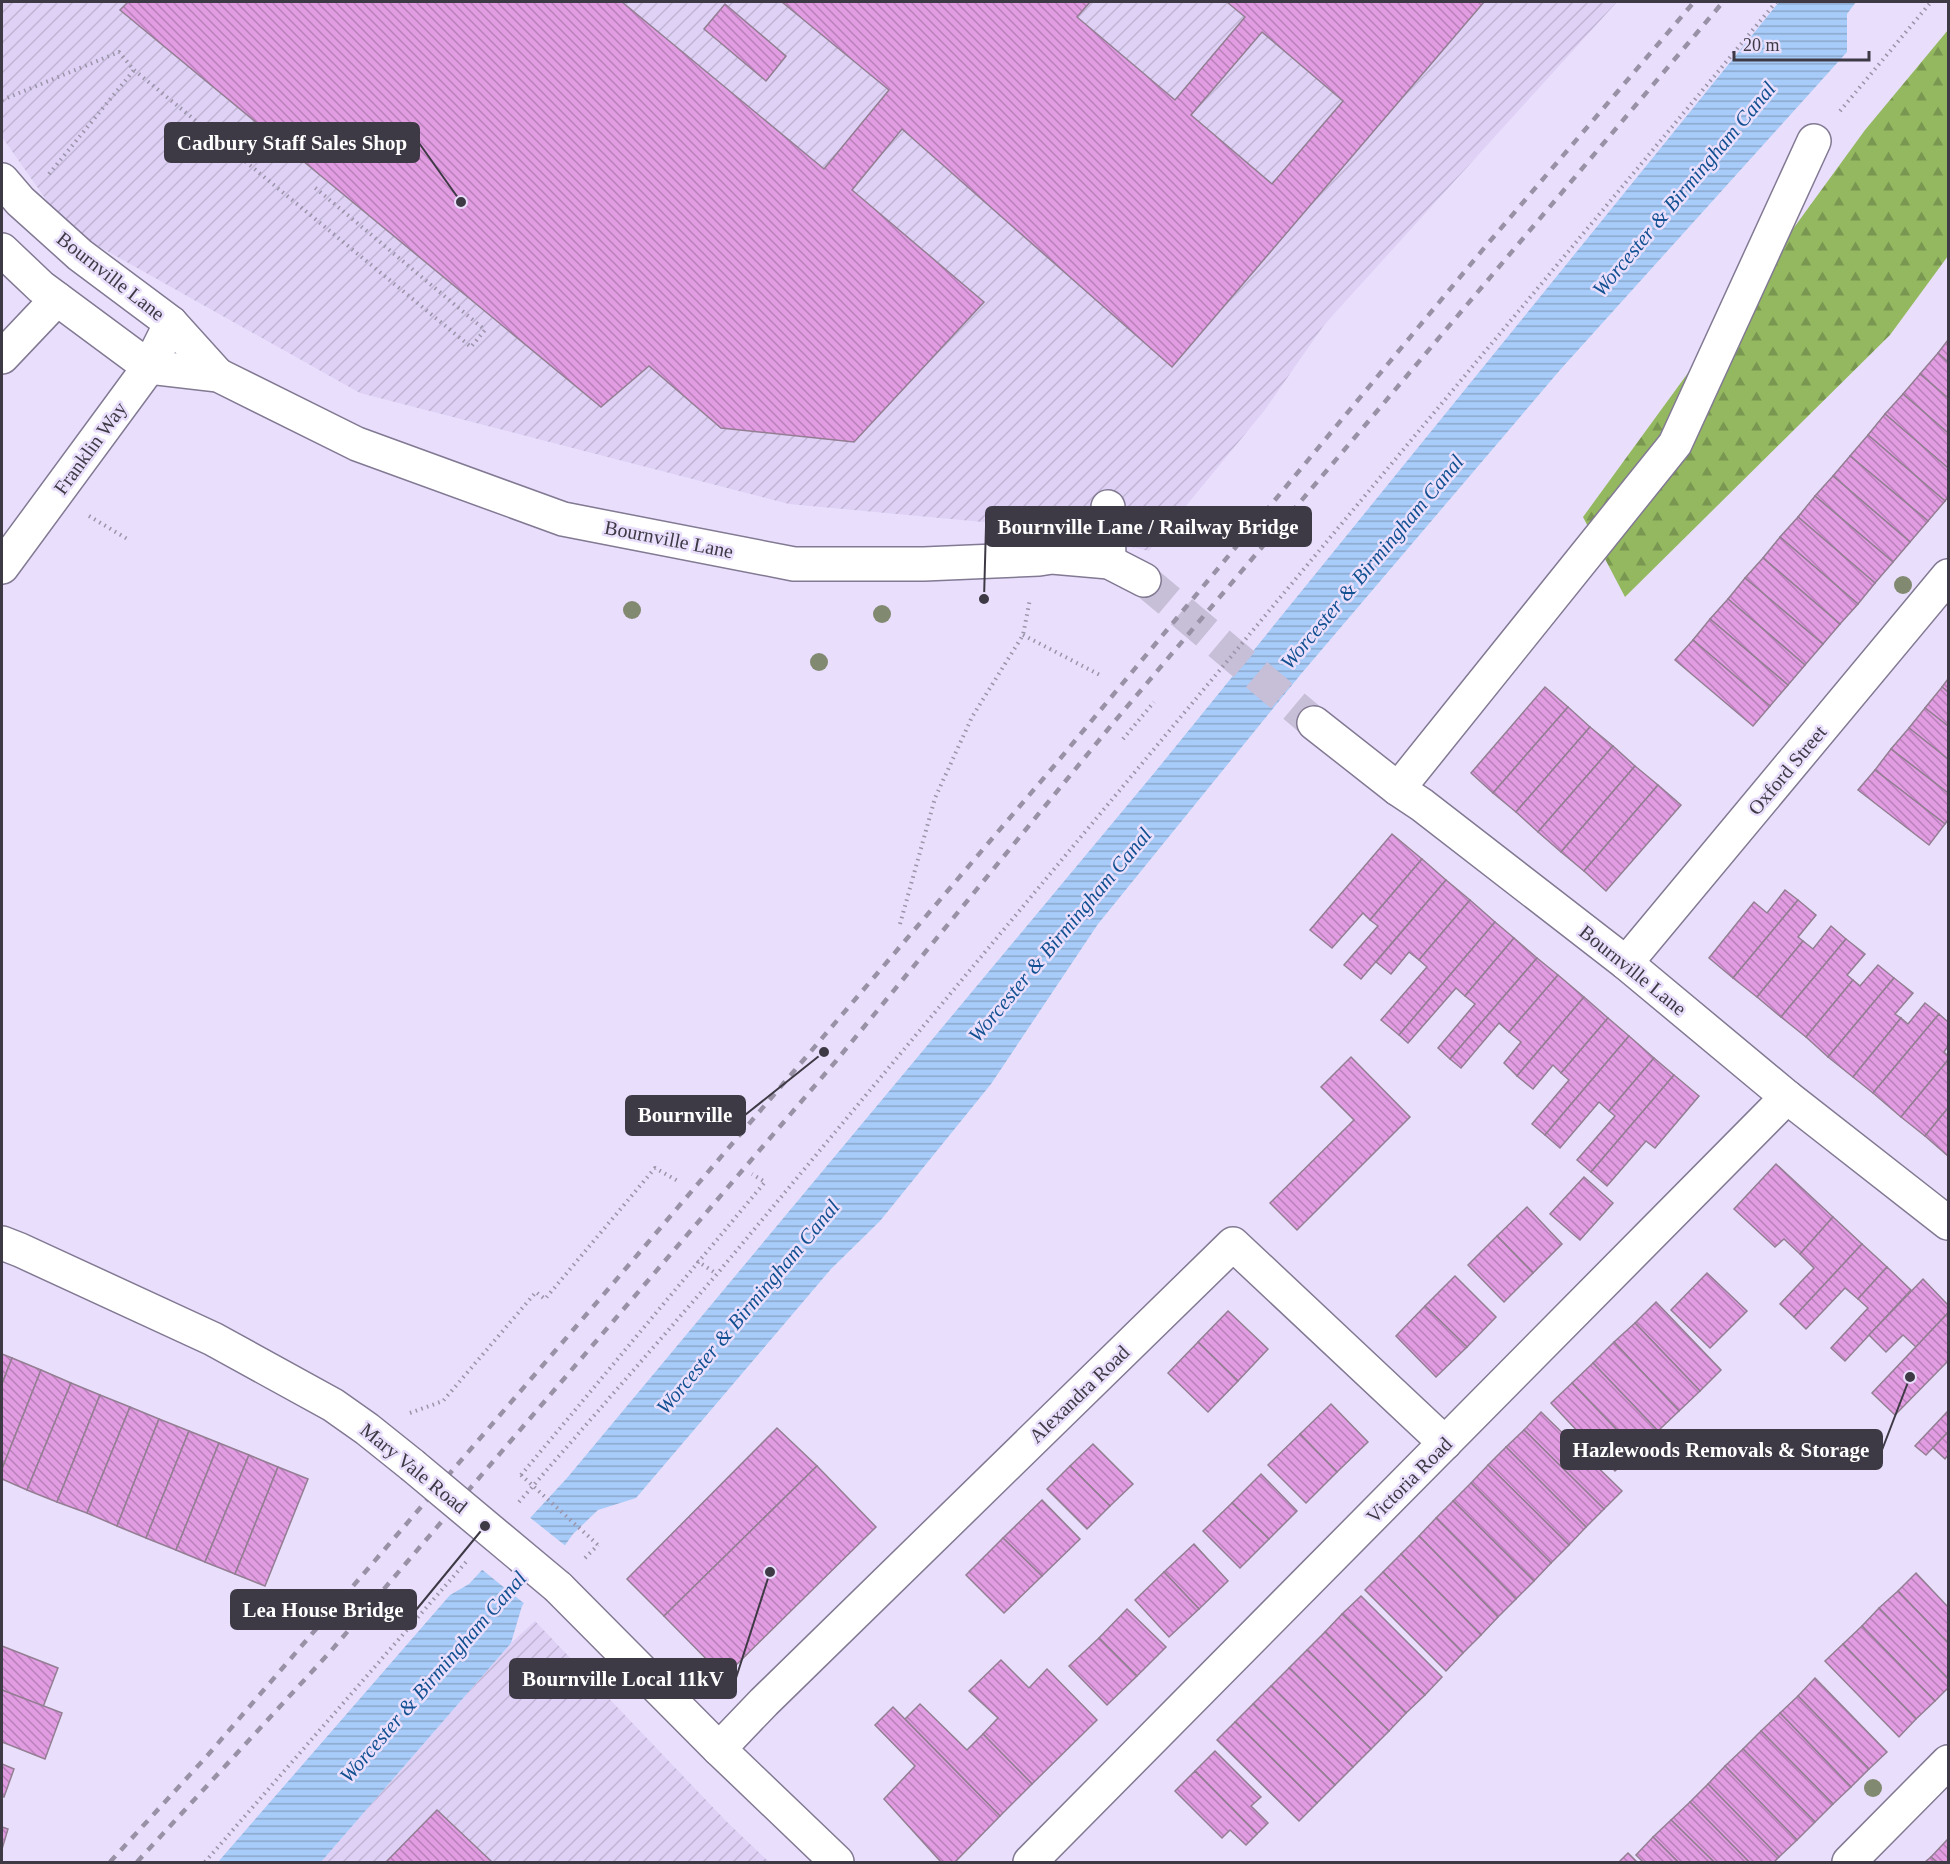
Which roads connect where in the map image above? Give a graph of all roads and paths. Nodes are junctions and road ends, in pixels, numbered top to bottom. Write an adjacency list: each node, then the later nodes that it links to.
1 (1776, 2): 35 (path)
2 (1930, 2): 5 (path)
3 (134, 70): 4 (path); 7 (path); 8 (path)
4 (2, 100)
5 (1814, 141): 26 (street)
6 (2, 180): 8 (street, Bournville Lane)
7 (313, 186)
8 (42, 220): 11 (street, Bournville Lane)
9 (2, 250): 10 (street)
10 (57, 299): 12 (street); 13 (street)
11 (171, 323): 13 (street, Franklin Way); 14 (street, Bournville Lane)
12 (2, 357)
13 (149, 368): 14 (street, Bournville Lane); 19 (street, Franklin Way)
14 (218, 375): 18 (street, Bournville Lane)
15 (1108, 507): 18 (street)
16 (109, 530): 17 (path)
17 (129, 540)
18 (1109, 562): 21 (street, Bournville Lane)
19 (2, 567)
20 (1948, 576): 28 (street, Oxford Street)
21 (1144, 580)
22 (1100, 675): 27 (path)
23 (1154, 702): 25 (path)
24 (1314, 723): 26 (street, Bournville Lane)
25 (1123, 739)
26 (1398, 789): 28 (street, Bournville Lane)
27 (900, 924)
28 (1626, 963): 29 (street, Bournville Lane)
29 (1787, 1097): 32 (street, Bournville Lane); 37 (street, Victoria Road)
30 (752, 1174): 34 (path)
31 (678, 1180): 36 (path)
32 (1948, 1223)
33 (2, 1243): 36 (street, Mary Vale Road)
34 (697, 1261): 35 (path); 39 (path, bridge)
35 (717, 1274): 38 (path)
36 (367, 1429): 41 (street, Mary Vale Road, bridge)
37 (1445, 1443): 41 (street, Alexandra Road); 45 (street, Victoria Road)
38 (515, 1506)
39 (598, 1545)
40 (469, 1559): 43 (path)
41 (719, 1749): 44 (street, Mary Vale Road)
42 (1948, 1762): 46 (street)
43 (205, 1863)
44 (837, 1863)
45 (1030, 1863)
46 (1849, 1863)

